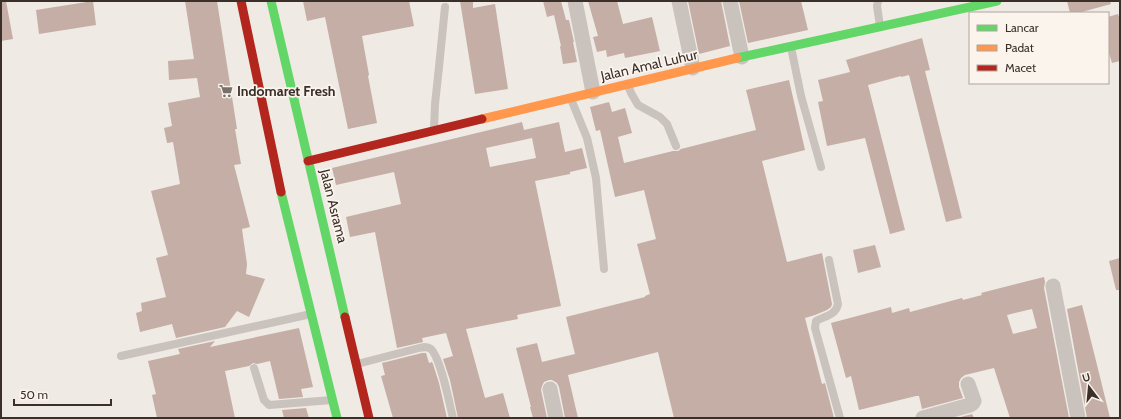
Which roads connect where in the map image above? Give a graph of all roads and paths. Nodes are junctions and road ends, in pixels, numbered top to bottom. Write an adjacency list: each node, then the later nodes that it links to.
1 (241, 1): 24 (main road)
2 (271, 1): 19 (main road, Jalan Asrama)
3 (575, 1): 15 (street)
4 (679, 1): 13 (street)
5 (730, 1): 12 (street)
6 (878, 1): 10 (lane)
7 (997, 1): 8 (main road, Jalan Amal Luhur)
8 (974, 4): 10 (main road, Jalan Amal Luhur)
9 (445, 7): 17 (lane)
10 (880, 26): 11 (main road, Jalan Amal Luhur)
11 (791, 46): 12 (main road, Jalan Amal Luhur); 20 (lane)
12 (742, 57): 13 (main road, Jalan Amal Luhur)
13 (693, 68): 14 (main road, Jalan Amal Luhur)
14 (628, 84): 15 (main road, Jalan Amal Luhur); 18 (lane)
15 (593, 92): 16 (main road, Jalan Amal Luhur)
16 (571, 98): 17 (main road, Jalan Amal Luhur); 22 (lane)
17 (434, 131): 19 (main road, Jalan Amal Luhur)
18 (676, 146)
19 (308, 161): 26 (main road, Jalan Asrama)
20 (821, 167)
21 (829, 260): 35 (lane)
22 (604, 270)
23 (1053, 286): 37 (street)
24 (312, 314): 25 (lane); 30 (main road)
25 (121, 356)
26 (357, 364): 32 (main road, Jalan Asrama); 33 (lane)
27 (254, 368): 30 (lane)
28 (968, 384): 36 (street)
29 (550, 389): 34 (street)
30 (332, 400): 31 (main road)
31 (337, 418)
32 (369, 418)
33 (453, 418)
34 (556, 418)
35 (840, 418)
36 (923, 418)
37 (1078, 418)

